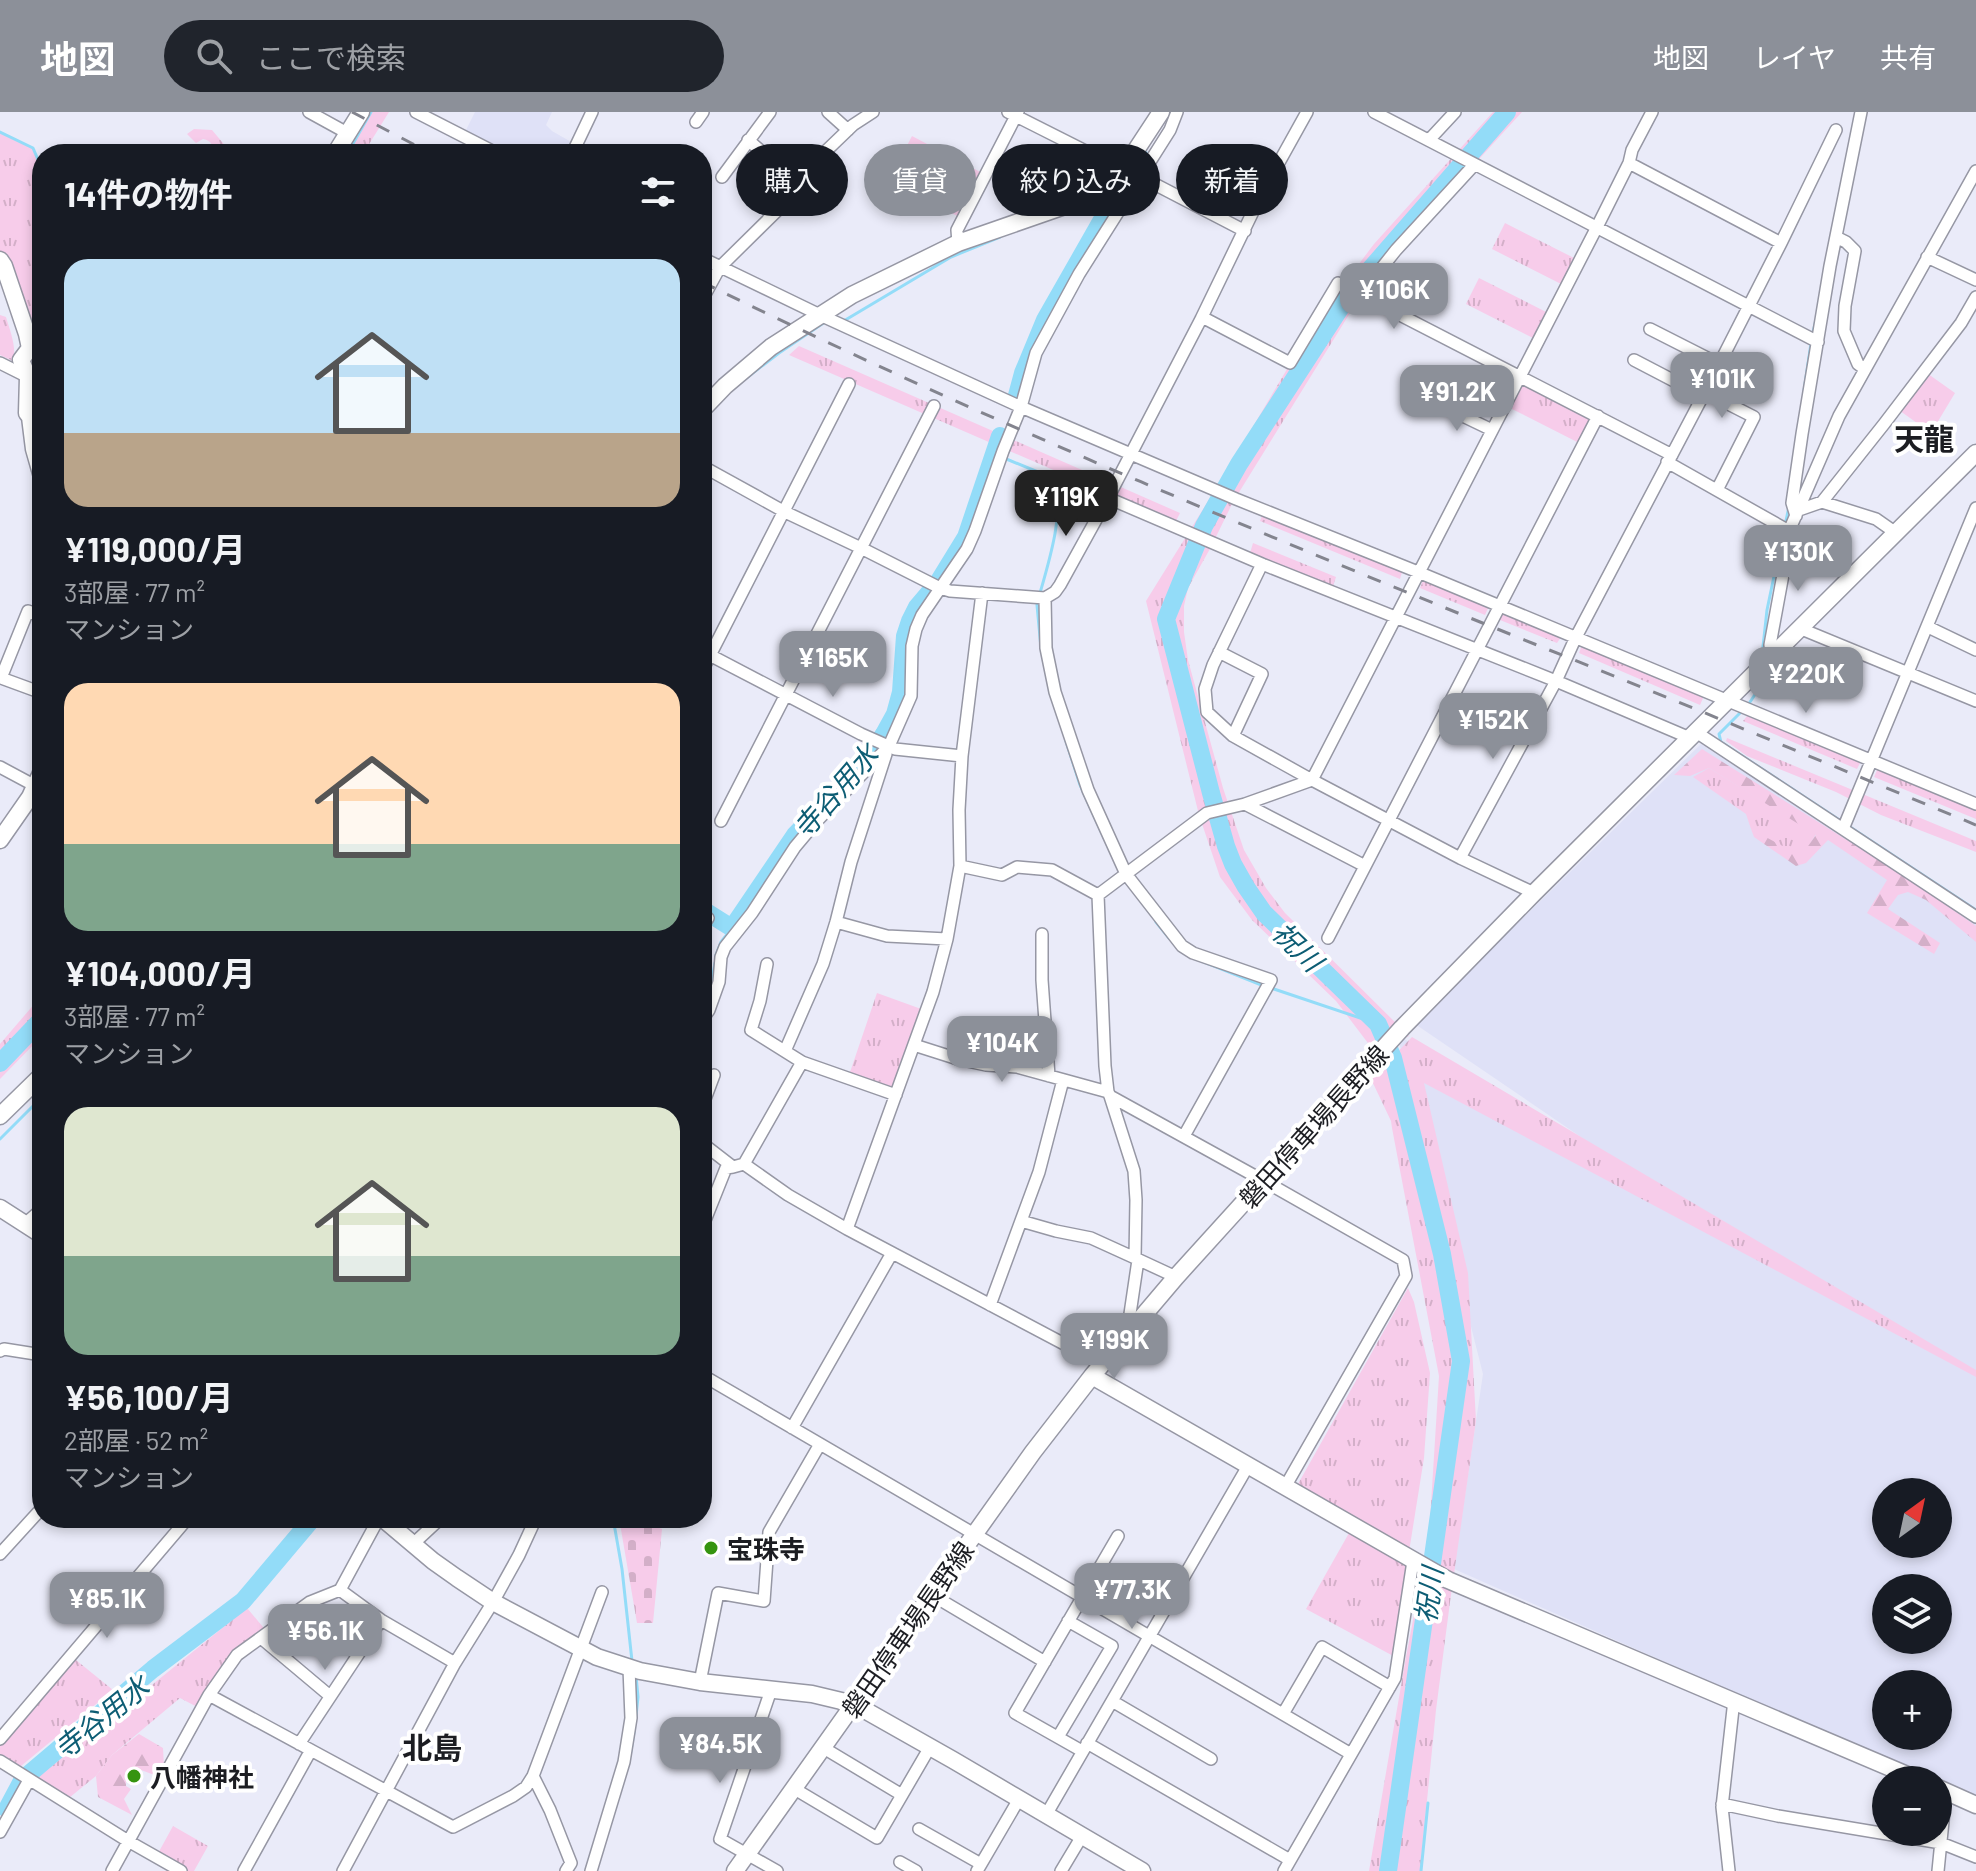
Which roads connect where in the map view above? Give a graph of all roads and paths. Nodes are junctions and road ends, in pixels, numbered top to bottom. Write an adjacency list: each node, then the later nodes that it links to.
1 (309, 112): 18 (street)
2 (361, 112): 18 (street)
3 (416, 112): 22 (street)
4 (592, 112): 23 (street)
5 (770, 112): 19 (street)
6 (828, 112): 16 (street)
7 (873, 112): 16 (street)
8 (1161, 112): 27 (street)
9 (1177, 112): 28 (street)
10 (1307, 112): 39 (street)
11 (1374, 112): 20 (street)
12 (1455, 112): 20 (street)
13 (1652, 112): 29 (street)
14 (1861, 112): 40 (street)
15 (1014, 113): 26 (street); 41 (street)
16 (848, 130): 25 (street)
17 (1836, 130): 42 (street)
18 (349, 134): 21 (street)
19 (748, 140): 24 (street); 32 (street)
20 (1429, 140): 30 (street)
21 (342, 144)
22 (478, 144)
23 (577, 144)
24 (753, 144)
25 (833, 144)
26 (1073, 144)
27 (1140, 144)
28 (1160, 145)
29 (1629, 163): 38 (street); 42 (street)
30 (1474, 165): 38 (street); 49 (street)
31 (1976, 171): 34 (street)
32 (722, 177)
33 (1160, 187): 39 (street)
34 (1972, 188): 43 (street)
35 (772, 216): 46 (street)
36 (1036, 216): 41 (street)
37 (1115, 216): 69 (street)
38 (1597, 227): 51 (street); 62 (street)
39 (1245, 231): 53 (street)
40 (1836, 237): 56 (street); 61 (street)
41 (958, 243): 52 (street)
42 (1781, 243): 51 (street)
43 (1927, 257): 47 (street); 61 (street)
44 (0, 260): 55 (street)
45 (712, 263): 46 (street)
46 (720, 267): 48 (street); 52 (street)
47 (1976, 280)
48 (712, 282)
49 (1361, 294): 53 (street); 62 (street)
50 (1976, 297): 79 (street)
51 (1749, 307): 56 (street); 60 (street)
52 (820, 315): 66 (street); 69 (street)
53 (1202, 317): 73 (street)
54 (1650, 329): 60 (street)
55 (32, 339)
56 (1818, 342): 82 (street)
57 (32, 351): 63 (street)
58 (1634, 360): 65 (street)
59 (0, 363): 63 (street)
60 (1719, 364): 65 (street)
61 (1865, 369): 82 (street)
62 (1519, 376): 70 (street); 71 (street)
63 (28, 377): 72 (street)
64 (849, 384): 81 (street)
65 (1704, 394): 75 (street); 77 (street)
66 (712, 400)
67 (1438, 404): 71 (street)
68 (934, 406): 85 (street)
69 (1021, 407): 73 (street); 88 (street)
70 (1598, 416): 75 (street); 91 (street)
71 (1492, 430): 87 (street)
72 (32, 433)
73 (1130, 453): 78 (street); 87 (street)
74 (1976, 453): 84 (street, 磐田停車場長野線)
75 (1670, 459): 77 (street); 96 (street)
76 (712, 472): 81 (street)
77 (1717, 490): 83 (street)
78 (1108, 498): 86 (street); 90 (street)
79 (1822, 502): 82 (street); 84 (street)
80 (1976, 508): 94 (street)
81 (785, 512): 85 (street); 97 (street)
82 (1798, 513): 83 (street)
83 (1789, 531): 102 (street)
84 (1896, 533): 95 (street, 磐田停車場長野線)
85 (861, 548): 88 (street); 106 (street)
86 (1262, 564): 93 (street); 100 (street)
87 (1418, 572): 91 (street); 93 (street)
88 (940, 588): 89 (street); 111 (street)
89 (982, 593): 90 (street); 112 (street)
90 (1045, 598): 127 (street)
91 (1500, 607): 96 (street); 98 (street)
92 (32, 612): 105 (street)
93 (1395, 616): 98 (street); 116 (street)
94 (1928, 627): 99 (street); 103 (street)
95 (1799, 628): 102 (street, 磐田停車場長野線); 103 (street)
96 (1575, 639): 104 (street); 107 (street)
97 (712, 642)
98 (1476, 649): 104 (street); 121 (street)
99 (1976, 650)
100 (1219, 652): 110 (street); 110 (street)
101 (712, 656): 106 (street)
102 (1772, 657): 107 (street, 磐田停車場長野線)
103 (1908, 674): 108 (street); 113 (street)
104 (1556, 681): 109 (street); 124 (street)
105 (32, 689)
106 (786, 694): 111 (street); 120 (street)
107 (1726, 701): 109 (street, 磐田停車場長野線); 113 (street)
108 (1976, 701)
109 (1693, 735): 122 (street); 128 (street, 磐田停車場長野線)
110 (1233, 736): 116 (street)
111 (889, 746): 112 (street); 131 (street); 136 (street)
112 (962, 756): 125 (street)
113 (1872, 761): 119 (street); 122 (street)
114 (0, 767): 115 (street)
115 (32, 779)
116 (1312, 780): 118 (street); 121 (street)
117 (32, 794): 123 (street)
118 (1245, 804): 126 (street); 127 (street)
119 (1976, 804)
120 (721, 821)
121 (1390, 821): 124 (street); 126 (street)
122 (1843, 829): 130 (street)
123 (0, 840)
124 (1460, 858): 128 (street)
125 (960, 866): 129 (street); 134 (street)
126 (1365, 866): 133 (street)
127 (1126, 874): 129 (street); 148 (street)
128 (1534, 893): 151 (street, 磐田停車場長野線)
129 (1098, 895): 145 (street)
130 (1976, 917)
131 (836, 922): 134 (street); 138 (street)
132 (1042, 934): 141 (street)
133 (1328, 938)
134 (947, 939): 137 (street)
135 (767, 964): 138 (street)
136 (712, 1002)
137 (914, 1045): 141 (street); 146 (street)
138 (785, 1051): 139 (street)
139 (802, 1062): 146 (street); 150 (street)
140 (714, 1075): 142 (street)
141 (1049, 1076): 143 (street)
142 (712, 1080)
143 (1063, 1080): 145 (street); 155 (street)
144 (32, 1085): 147 (street)
145 (1109, 1094): 148 (street); 160 (street)
146 (896, 1095): 158 (street)
147 (0, 1116)
148 (1184, 1136): 151 (street)
149 (712, 1149): 150 (street)
150 (738, 1165): 152 (street); 158 (street)
151 (1264, 1181): 161 (street, 磐田停車場長野線); 171 (street)
152 (712, 1203)
153 (0, 1208): 156 (street)
154 (32, 1218): 156 (street)
155 (1021, 1221): 160 (street); 162 (street)
156 (26, 1223): 157 (street)
157 (32, 1228)
158 (847, 1229): 159 (street)
159 (892, 1253): 162 (street); 168 (street)
160 (1136, 1259): 161 (street); 163 (street)
161 (1176, 1277): 163 (street, 磐田停車場長野線)
162 (990, 1305): 166 (street)
163 (1127, 1335): 166 (street, 磐田停車場長野線)
164 (0, 1351): 165 (street)
165 (32, 1353)
166 (1097, 1370): 170 (street); 178 (street, 磐田停車場長野線)
167 (712, 1381): 168 (street)
168 (792, 1428): 169 (street)
169 (820, 1444): 178 (street); 196 (street)
170 (1248, 1466): 171 (street); 190 (street)
171 (1285, 1487): 182 (street)
172 (32, 1519): 181 (street)
173 (179, 1528): 206 (street)
174 (375, 1528): 183 (street)
175 (393, 1528): 180 (street)
176 (430, 1528): 180 (street)
177 (531, 1528): 187 (street)
178 (975, 1534): 185 (street, 磐田停車場長野線); 186 (street)
179 (1118, 1536): 186 (street)
180 (413, 1544): 187 (street)
181 (0, 1554)
182 (1414, 1562): 197 (street); 201 (street)
183 (340, 1590): 188 (street); 191 (street)
184 (602, 1592): 192 (street)
185 (932, 1595): 193 (street); 203 (street, 磐田停車場長野線)
186 (1082, 1597): 189 (street); 190 (street)
187 (493, 1602): 192 (street); 194 (street)
188 (381, 1620): 194 (street); 200 (street)
189 (1068, 1621): 193 (street); 205 (street)
190 (1149, 1636): 202 (street); 204 (street)
191 (261, 1638): 199 (street); 200 (street)
192 (581, 1648): 195 (street); 216 (street)
193 (1045, 1662): 205 (street)
194 (455, 1663): 219 (street)
195 (634, 1670): 196 (street); 243 (street)
196 (700, 1682): 198 (street)
197 (1390, 1687): 204 (street); 212 (street)
198 (771, 1690): 203 (street); 233 (street)
199 (209, 1695): 207 (street); 230 (street)
200 (330, 1696): 207 (street)
201 (1734, 1700): 215 (street); 223 (street)
202 (1112, 1701): 210 (street); 213 (street)
203 (854, 1704): 208 (street, 磐田停車場長野線); 209 (street)
204 (1283, 1714): 212 (street)
205 (1058, 1737): 210 (street)
206 (0, 1739)
207 (299, 1744): 211 (street)
208 (822, 1747): 218 (street, 磐田停車場長野線); 221 (street)
209 (930, 1747): 221 (street); 222 (street)
210 (1085, 1747): 225 (street); 235 (street)
211 (311, 1750): 219 (street); 241 (street)
212 (1351, 1754): 235 (street)
213 (1211, 1759)
214 (0, 1761): 217 (street)
215 (1887, 1766)
216 (533, 1776): 219 (street); 237 (street)
217 (29, 1780): 227 (street); 230 (street)
218 (793, 1788): 221 (street); 233 (street, 磐田停車場長野線)
219 (387, 1791): 242 (street)
220 (1952, 1794): 224 (street)
221 (902, 1795)
222 (1019, 1799): 225 (street); 238 (street)
223 (1722, 1804): 228 (street); 250 (street)
224 (1976, 1805)
225 (1046, 1815): 229 (street)
226 (919, 1829): 238 (street)
227 (0, 1832)
228 (1872, 1832)
229 (1082, 1836): 247 (street); 248 (street)
230 (128, 1841): 239 (street); 240 (street)
231 (1941, 1846): 251 (street)
232 (1948, 1846): 234 (street)
233 (747, 1855): 244 (street, 磐田停車場長野線); 245 (street)
234 (1976, 1857)
235 (1290, 1860): 249 (street)
236 (900, 1862): 246 (street)
237 (570, 1868)
238 (979, 1868)
239 (112, 1871)
240 (181, 1871)
241 (244, 1871)
242 (343, 1871)
243 (591, 1871)
244 (735, 1871)
245 (777, 1871)
246 (916, 1871)
247 (1061, 1871)
248 (1142, 1871)
249 (1284, 1871)
250 (1729, 1871)
251 (1938, 1871)

